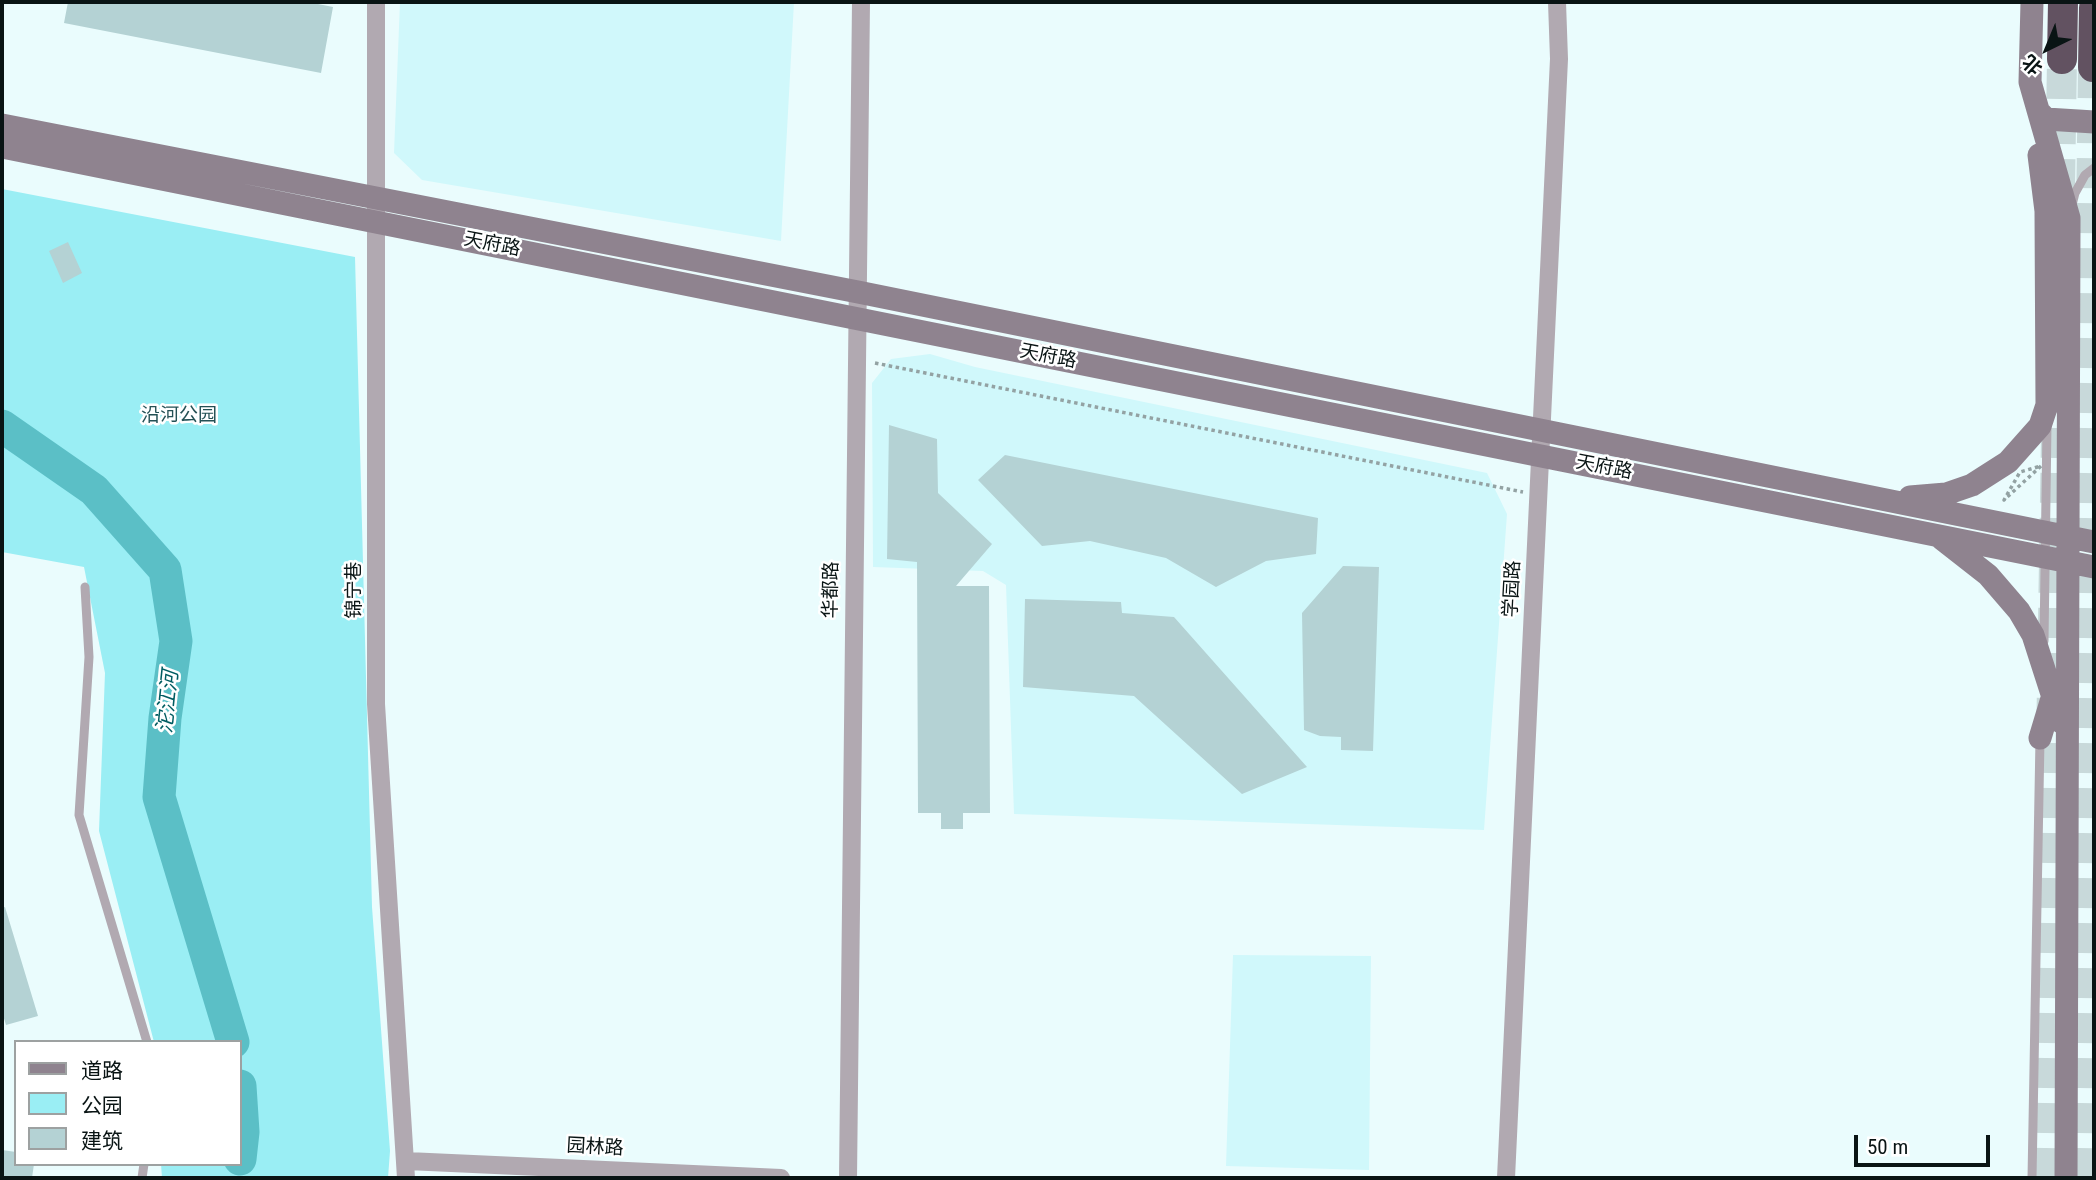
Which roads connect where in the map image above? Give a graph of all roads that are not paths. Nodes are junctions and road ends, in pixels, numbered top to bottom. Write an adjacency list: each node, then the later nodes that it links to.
1 (376, 2): 15 (street, 锦宁巷)
2 (861, 2): 17 (street, 华都路)
3 (1557, 2): 20 (street, 学园路)
4 (2032, 2): 9 (street)
5 (2063, 2): 7 (highway)
6 (2094, 8): 8 (highway)
7 (2062, 59)
8 (2093, 67)
9 (2030, 82): 10 (street); 19 (street)
10 (2039, 112): 11 (street); 16 (street)
11 (2094, 122)
12 (2, 125): 15 (street, 天府路)
13 (2, 146): 15 (street, 天府路)
14 (2094, 168): 16 (lane)
15 (376, 211): 17 (street, 天府路); 18 (street, 天府路); 37 (street, 锦宁巷)
16 (2069, 218): 25 (street)
17 (858, 292): 18 (street, 华都路); 20 (street, 天府路)
18 (857, 318): 21 (street, 天府路); 39 (street, 华都路)
19 (2047, 405): 22 (street); 23 (lane)
20 (1542, 432): 21 (street, 学园路); 22 (street, 天府路)
21 (1541, 456): 24 (street, 天府路); 40 (street, 学园路)
22 (1883, 499): 23 (street, 天府路)
23 (2045, 532): 25 (street, 天府路); 27 (lane)
24 (1937, 535): 27 (street, 天府路); 32 (street)
25 (2071, 537): 26 (street, 天府路); 28 (street)
26 (2094, 542)
27 (2043, 556): 28 (street, 天府路); 32 (lane)
28 (2070, 562): 29 (street, 天府路); 31 (street)
29 (2094, 567)
30 (85, 587): 36 (lane)
31 (2068, 649): 33 (street); 35 (street)
32 (2044, 666): 33 (street); 34 (lane)
33 (2053, 695): 34 (street); 35 (street)
34 (2040, 737): 41 (lane)
35 (2068, 744): 42 (street)
36 (146, 1040)
37 (406, 1170): 38 (street, 园林路)
38 (782, 1178)
39 (848, 1178)
40 (1506, 1178)
41 (2032, 1178)
42 (2066, 1178)

